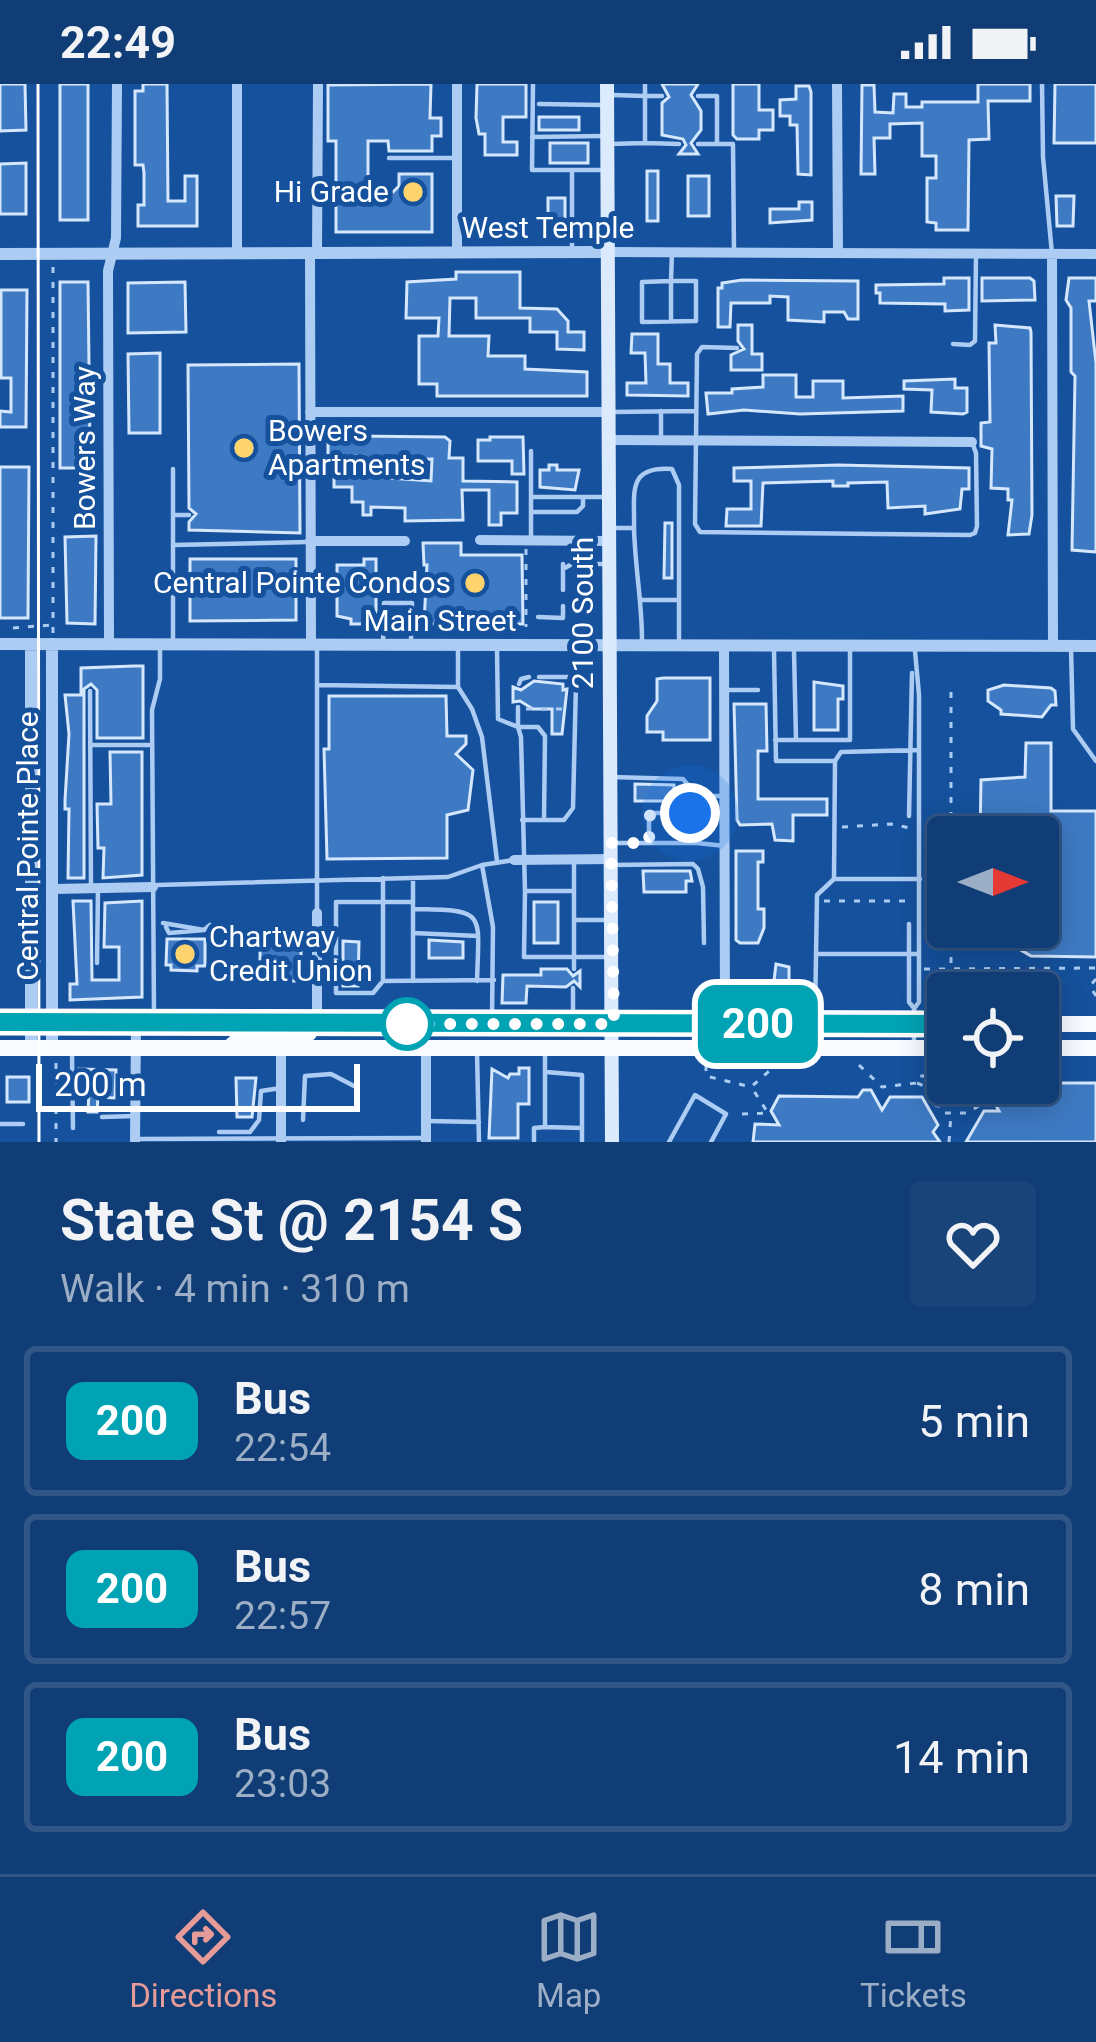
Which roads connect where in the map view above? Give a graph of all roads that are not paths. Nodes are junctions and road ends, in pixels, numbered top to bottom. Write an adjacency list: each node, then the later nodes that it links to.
1 (117, 84): 27 (street, Bowers Way)
2 (237, 84): 28 (street)
3 (318, 84): 29 (street)
4 (457, 84): 21 (street)
5 (533, 84): 14 (lane)
6 (645, 84): 10 (lane)
7 (837, 84): 32 (street)
8 (1042, 84): 35 (lane)
9 (608, 95): 10 (lane); 13 (lane); 15 (main road, 2100 South)
10 (645, 96): 11 (lane); 16 (lane)
11 (662, 96)
12 (698, 96): 19 (lane)
13 (539, 104)
14 (532, 137): 15 (lane); 22 (lane)
15 (608, 140): 16 (lane); 23 (main road, 2100 South)
16 (645, 143): 17 (lane)
17 (680, 144)
18 (698, 144): 19 (lane)
19 (717, 144): 26 (lane)
20 (388, 158): 21 (lane)
21 (457, 158): 30 (street)
22 (572, 170): 23 (lane); 31 (lane)
23 (608, 170): 24 (main road, 2100 South)
24 (608, 252): 25 (street, West Temple); 31 (street, West Temple); 44 (main road, 2100 South)
25 (672, 252): 26 (street, West Temple); 37 (lane)
26 (734, 252): 32 (street, West Temple)
27 (113, 253): 28 (street, West Temple); 33 (street, West Temple); 75 (street, Bowers Way)
28 (237, 253): 29 (street, West Temple)
29 (314, 253): 30 (street, West Temple); 43 (street)
30 (457, 253): 31 (street, West Temple)
31 (572, 253)
32 (838, 253): 34 (street, West Temple)
33 (0, 254)
34 (976, 254): 35 (street, West Temple); 39 (lane)
35 (1052, 254): 36 (street, West Temple); 90 (street)
36 (1096, 254)
37 (671, 281): 38 (lane); 38 (lane); 38 (lane)
38 (671, 321)
39 (953, 344)
40 (737, 348): 42 (lane)
41 (661, 411): 42 (lane); 44 (lane); 46 (lane)
42 (696, 411): 47 (lane)
43 (310, 412): 44 (street); 62 (street)
44 (609, 412): 45 (main road, 2100 South)
45 (609, 440): 46 (street); 53 (main road, 2100 South)
46 (661, 441): 47 (street)
47 (694, 441): 48 (street); 48 (lane)
48 (972, 442)
49 (531, 452): 51 (lane)
50 (173, 469): 55 (lane)
51 (530, 497): 52 (lane); 54 (lane)
52 (583, 497): 53 (lane); 54 (lane)
53 (610, 497): 58 (main road, 2100 South)
54 (530, 512): 61 (lane)
55 (173, 515): 56 (lane); 63 (lane)
56 (189, 515)
57 (634, 528): 58 (lane); 66 (lane); 68 (lane)
58 (610, 534): 61 (street); 64 (main road, 2100 South)
59 (480, 540): 61 (street)
60 (405, 541): 62 (street)
61 (528, 541)
62 (310, 542): 63 (lane); 77 (street)
63 (173, 545): 76 (lane)
64 (610, 564): 65 (main road, 2100 South); 67 (lane)
65 (610, 587): 66 (lane); 82 (main road, 2100 South)
66 (635, 587): 69 (lane)
67 (563, 590)
68 (679, 599): 69 (lane); 84 (lane)
69 (642, 600): 83 (lane)
70 (563, 606): 71 (lane)
71 (538, 617)
72 (0, 644): 73 (street, Main Street)
73 (31, 644): 74 (street, Main Street); 162 (street, Central Pointe Place)
74 (52, 644): 75 (street, Main Street); 132 (street, Central Pointe Place)
75 (109, 644): 76 (street, Main Street)
76 (167, 645): 77 (street, Main Street); 107 (lane)
77 (314, 645): 78 (street, Main Street); 97 (lane)
78 (383, 645): 79 (street, Main Street); 79 (lane)
79 (411, 645): 80 (street, Main Street)
80 (458, 645): 81 (street, Main Street); 98 (lane)
81 (497, 645): 82 (street, Main Street); 103 (lane)
82 (610, 645): 83 (street, Main Street); 112 (main road, 2100 South)
83 (642, 645): 84 (street, Main Street)
84 (679, 645): 85 (street, Main Street)
85 (724, 645): 86 (street, Main Street); 99 (street)
86 (774, 645): 87 (street, Main Street); 104 (lane)
87 (794, 645): 88 (street, Main Street); 105 (lane)
88 (850, 645): 89 (street, Main Street); 105 (lane)
89 (916, 646): 90 (street, Main Street); 93 (lane)
90 (1053, 646): 91 (street, Main Street)
91 (1071, 646): 92 (street, Main Street); 111 (lane)
92 (1096, 646)
93 (914, 672): 108 (lane); 109 (lane)
94 (529, 677): 96 (lane)
95 (539, 677): 116 (lane)
96 (518, 684)
97 (316, 686): 98 (lane); 130 (lane)
98 (458, 687): 124 (lane)
99 (724, 690): 100 (lane); 113 (street)
100 (758, 690)
101 (90, 691): 106 (lane)
102 (522, 708): 103 (lane)
103 (518, 727): 116 (lane); 117 (lane)
104 (776, 740): 105 (lane); 110 (lane)
105 (796, 740)
106 (91, 745): 107 (lane); 133 (lane)
107 (152, 745): 131 (lane)
108 (909, 750): 109 (lane); 110 (lane); 115 (lane)
109 (919, 750): 129 (lane)
110 (835, 761): 128 (lane)
111 (1096, 761)
112 (611, 777): 114 (lane); 121 (main road, 2100 South)
113 (725, 796): 114 (lane); 120 (street)
114 (694, 813): 118 (lane); 119 (lane)
115 (909, 816)
116 (544, 819): 117 (lane)
117 (522, 820): 122 (lane)
118 (649, 843): 119 (lane); 121 (lane)
119 (697, 843): 120 (lane)
120 (725, 846): 169 (street)
121 (612, 856): 123 (street); 140 (main road, 2100 South); 146 (lane)
122 (520, 860): 123 (street); 124 (lane); 134 (lane)
123 (574, 860): 135 (lane)
124 (497, 862): 125 (lane)
125 (482, 865): 126 (lane); 154 (lane)
126 (413, 877): 127 (lane); 137 (lane)
127 (383, 878): 130 (lane); 136 (lane)
128 (834, 879): 129 (lane); 147 (lane)
129 (920, 879): 149 (lane)
130 (317, 884): 131 (lane); 138 (lane)
131 (153, 886): 133 (street); 164 (lane)
132 (52, 889): 133 (street); 163 (street, Central Pointe Place)
133 (94, 889): 152 (lane)
134 (525, 891): 135 (lane); 150 (lane)
135 (574, 891): 139 (lane)
136 (383, 902): 137 (lane); 155 (lane); 155 (lane)
137 (413, 906): 144 (lane); 145 (lane)
138 (317, 913): 165 (street)
139 (574, 920): 140 (lane); 150 (lane)
140 (612, 920): 151 (main road, 2100 South)
141 (909, 924): 148 (lane)
142 (164, 925): 143 (lane)
143 (207, 927)
144 (413, 934): 145 (lane); 156 (lane)
145 (478, 936): 157 (lane)
146 (704, 943)
147 (816, 954): 148 (lane); 170 (lane)
148 (909, 954): 149 (lane); 159 (lane)
149 (919, 954): 159 (lane)
150 (574, 957): 151 (lane); 153 (lane)
151 (613, 957): 168 (main road, 2100 South)
152 (98, 963)
153 (574, 969)
154 (494, 980): 157 (lane); 166 (lane)
155 (383, 981): 156 (lane)
156 (413, 981): 157 (lane)
157 (477, 981)
158 (573, 988): 167 (lane)
159 (914, 1017): 160 (main road); 170 (main road); 181 (lane)
160 (927, 1020)
161 (0, 1022): 162 (main road)
162 (31, 1022): 163 (main road); 174 (street, Central Pointe Place)
163 (52, 1023): 164 (main road); 187 (street, Central Pointe Place)
164 (145, 1023): 165 (main road); 176 (street)
165 (317, 1023): 166 (main road); 177 (main road)
166 (492, 1023): 167 (main road)
167 (573, 1024): 168 (main road)
168 (614, 1024): 169 (main road); 180 (main road, 2100 South)
169 (725, 1024): 170 (main road)
170 (815, 1024)
171 (1059, 1024): 172 (main road)
172 (1096, 1024)
173 (0, 1048): 174 (main road)
174 (31, 1048): 187 (main road)
175 (72, 1048): 176 (main road); 187 (main road); 199 (lane)
176 (135, 1048): 177 (main road); 191 (street)
177 (230, 1048): 178 (main road)
178 (281, 1048): 185 (main road); 190 (street)
179 (545, 1048): 180 (main road); 186 (main road); 188 (lane)
180 (613, 1048): 181 (main road); 208 (main road, 2100 South)
181 (914, 1048): 182 (main road)
182 (927, 1048)
183 (1059, 1048): 184 (main road)
184 (1096, 1048)
185 (426, 1049): 186 (main road); 194 (street)
186 (477, 1049): 195 (lane)
187 (54, 1055)
188 (545, 1072): 198 (lane); 200 (lane)
189 (354, 1085): 193 (lane)
190 (281, 1088): 201 (lane); 204 (street)
191 (135, 1116): 192 (lane); 202 (street)
192 (102, 1117)
193 (302, 1120)
194 (426, 1121): 195 (lane); 203 (street)
195 (479, 1122): 205 (lane)
196 (0, 1124): 197 (lane)
197 (23, 1124)
198 (545, 1127): 200 (lane); 206 (lane)
199 (73, 1128)
200 (582, 1128): 207 (lane)
201 (219, 1132)
202 (135, 1140): 204 (lane)
203 (426, 1140): 204 (lane)
204 (281, 1141)
205 (479, 1142)
206 (534, 1142)
207 (582, 1142)
208 (612, 1142)
209 (669, 1142): 210 (lane)
210 (711, 1142)

